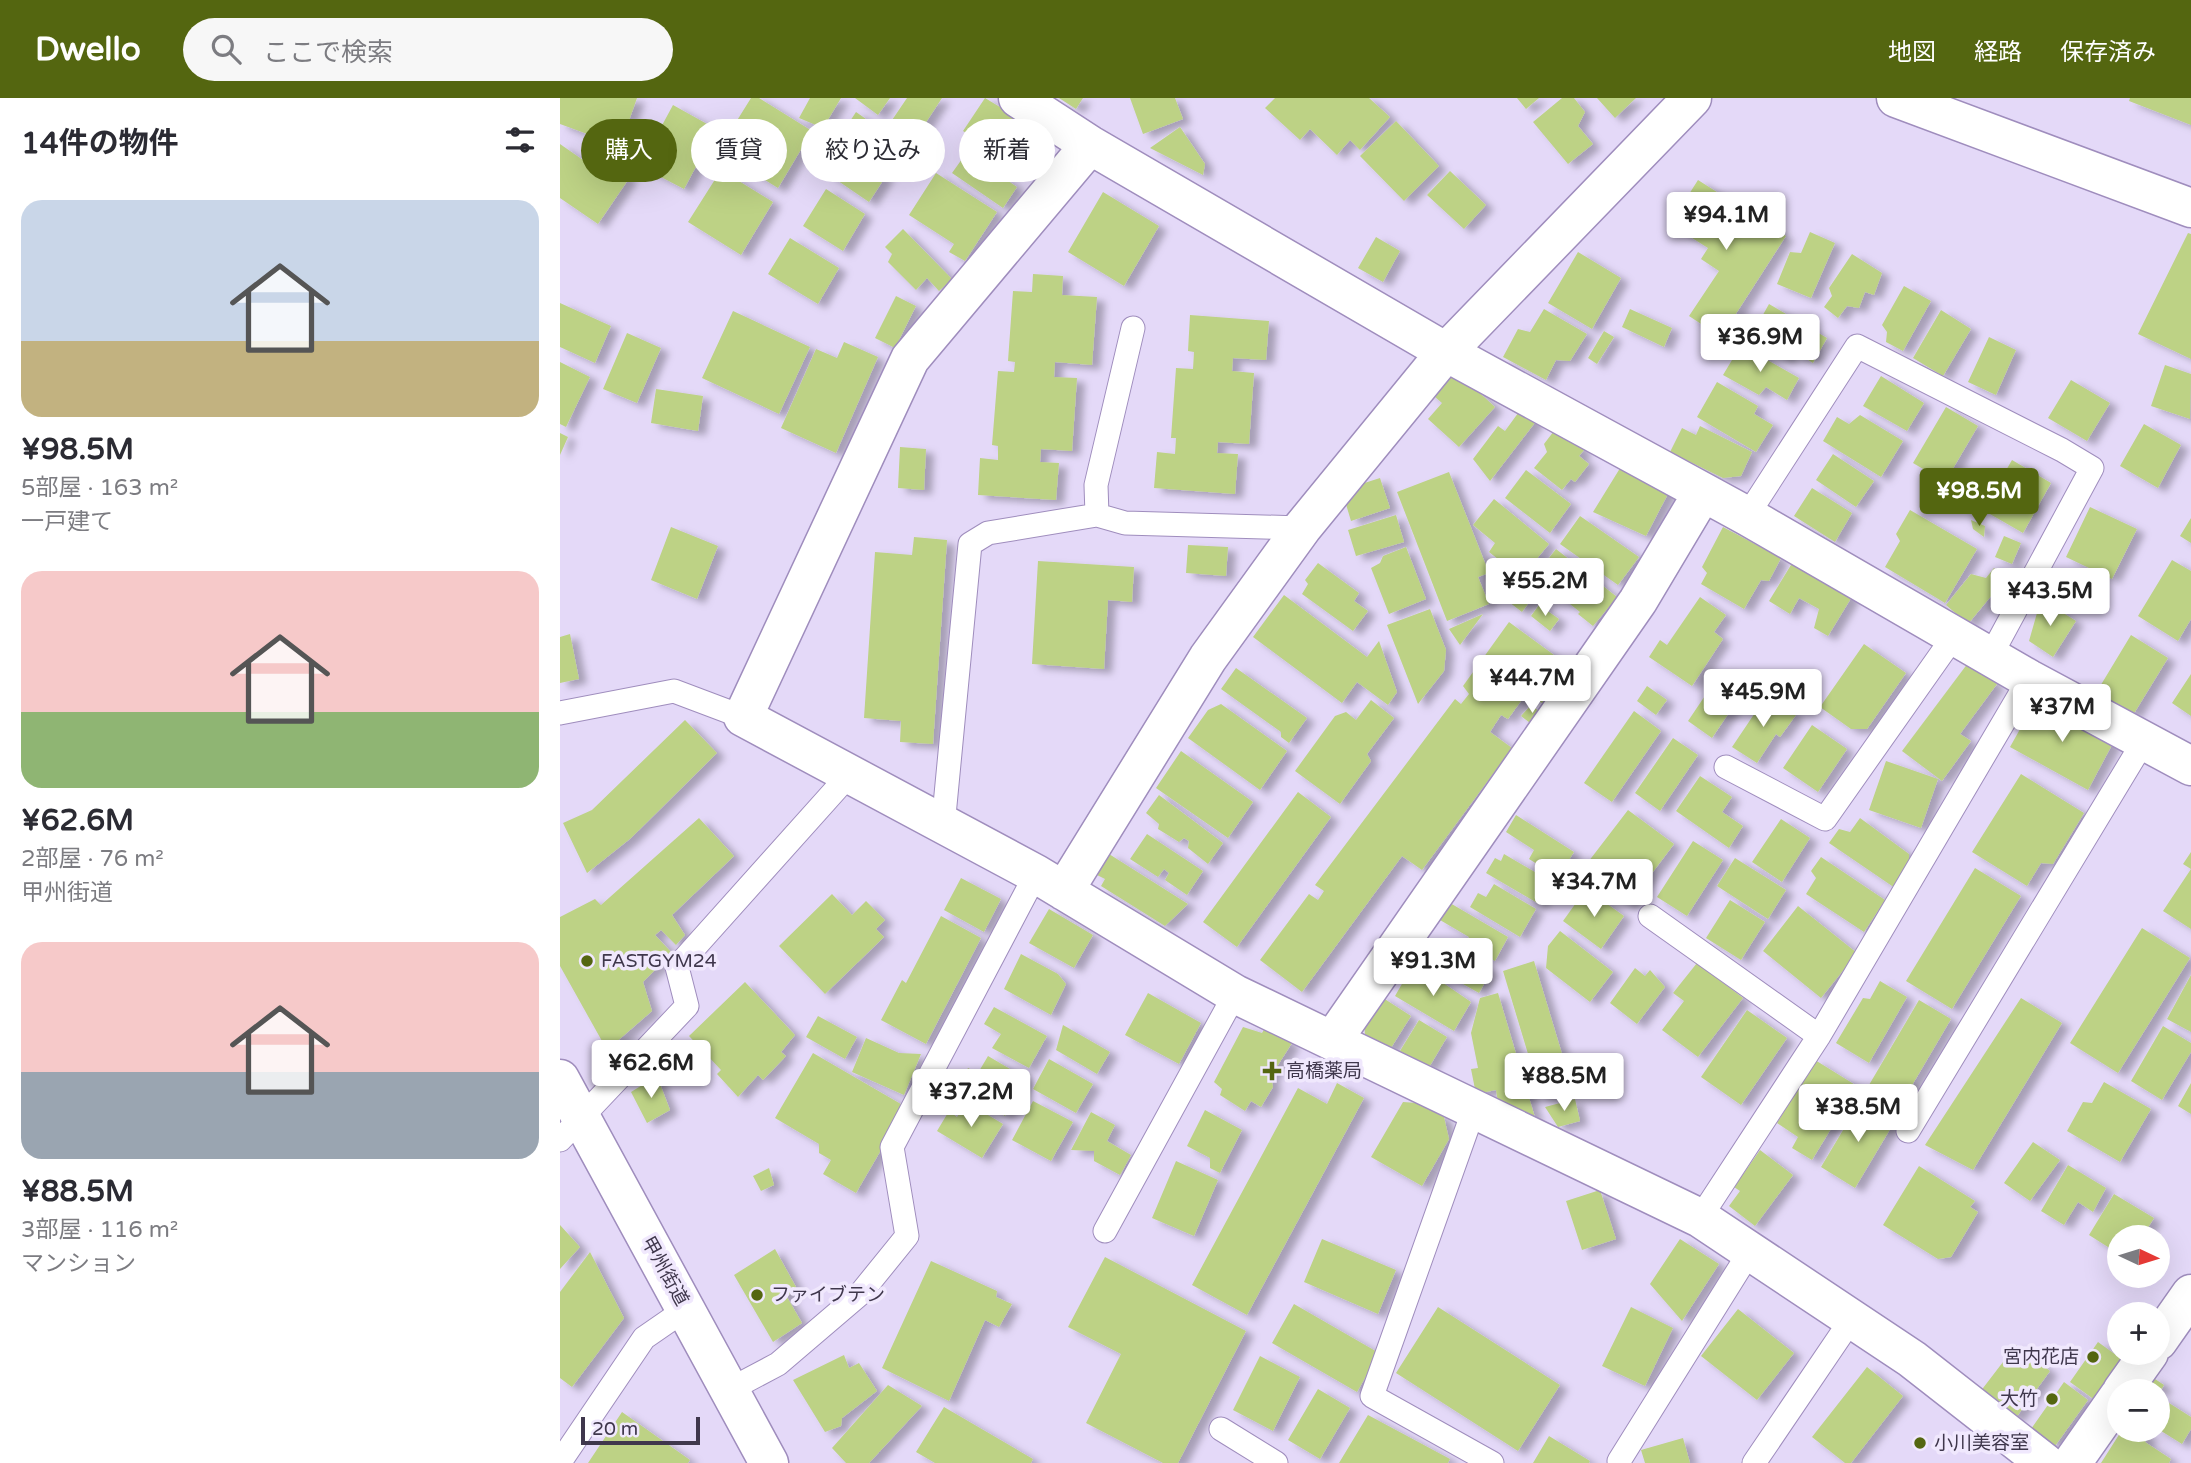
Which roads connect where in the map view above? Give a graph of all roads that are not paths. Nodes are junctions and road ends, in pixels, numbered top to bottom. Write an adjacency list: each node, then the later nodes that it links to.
1 (1018, 98): 4 (main road)
2 (1896, 98): 5 (main road)
3 (1686, 100): 7 (main road)
4 (1090, 145): 7 (main road); 16 (main road)
5 (2191, 208)
6 (1133, 328): 9 (lane)
7 (1446, 352): 8 (main road); 11 (main road)
8 (1703, 492): 10 (main road); 26 (main road)
9 (1097, 515): 11 (lane); 21 (lane)
10 (1747, 516): 12 (main road); 13 (lane)
11 (1302, 528): 22 (main road)
12 (1954, 636): 13 (main road); 19 (lane)
13 (1990, 657): 14 (main road)
14 (2029, 679): 17 (main road); 25 (lane)
15 (560, 713): 16 (lane)
16 (743, 717): 20 (main road)
17 (2145, 740): 18 (main road); 30 (lane)
18 (2191, 766)
19 (1727, 767)
20 (848, 776): 21 (main road); 29 (lane)
21 (943, 826): 22 (main road)
22 (1050, 882): 24 (main road); 38 (lane)
23 (1650, 916): 25 (lane)
24 (1235, 994): 26 (main road); 32 (lane)
25 (1819, 1036): 31 (lane)
26 (1332, 1041): 28 (main road)
27 (560, 1079): 29 (main road, 甲州街道)
28 (1474, 1109): 31 (main road); 45 (lane)
29 (571, 1129): 35 (main road, 甲州街道)
30 (1908, 1131)
31 (1700, 1218): 33 (main road)
32 (1105, 1231)
33 (1749, 1253): 36 (main road); 41 (lane)
34 (2191, 1294): 37 (main road)
35 (686, 1309): 38 (main road, 甲州街道); 42 (lane)
36 (1851, 1320): 46 (lane); 47 (main road)
37 (2170, 1324)
38 (729, 1390): 43 (main road, 甲州街道)
39 (2107, 1413): 48 (main road)
40 (1221, 1429): 44 (lane)
41 (1619, 1461)
42 (560, 1462)
43 (769, 1463)
44 (1276, 1463)
45 (1492, 1463)
46 (1754, 1463)
47 (2045, 1463)
48 (2072, 1463)

